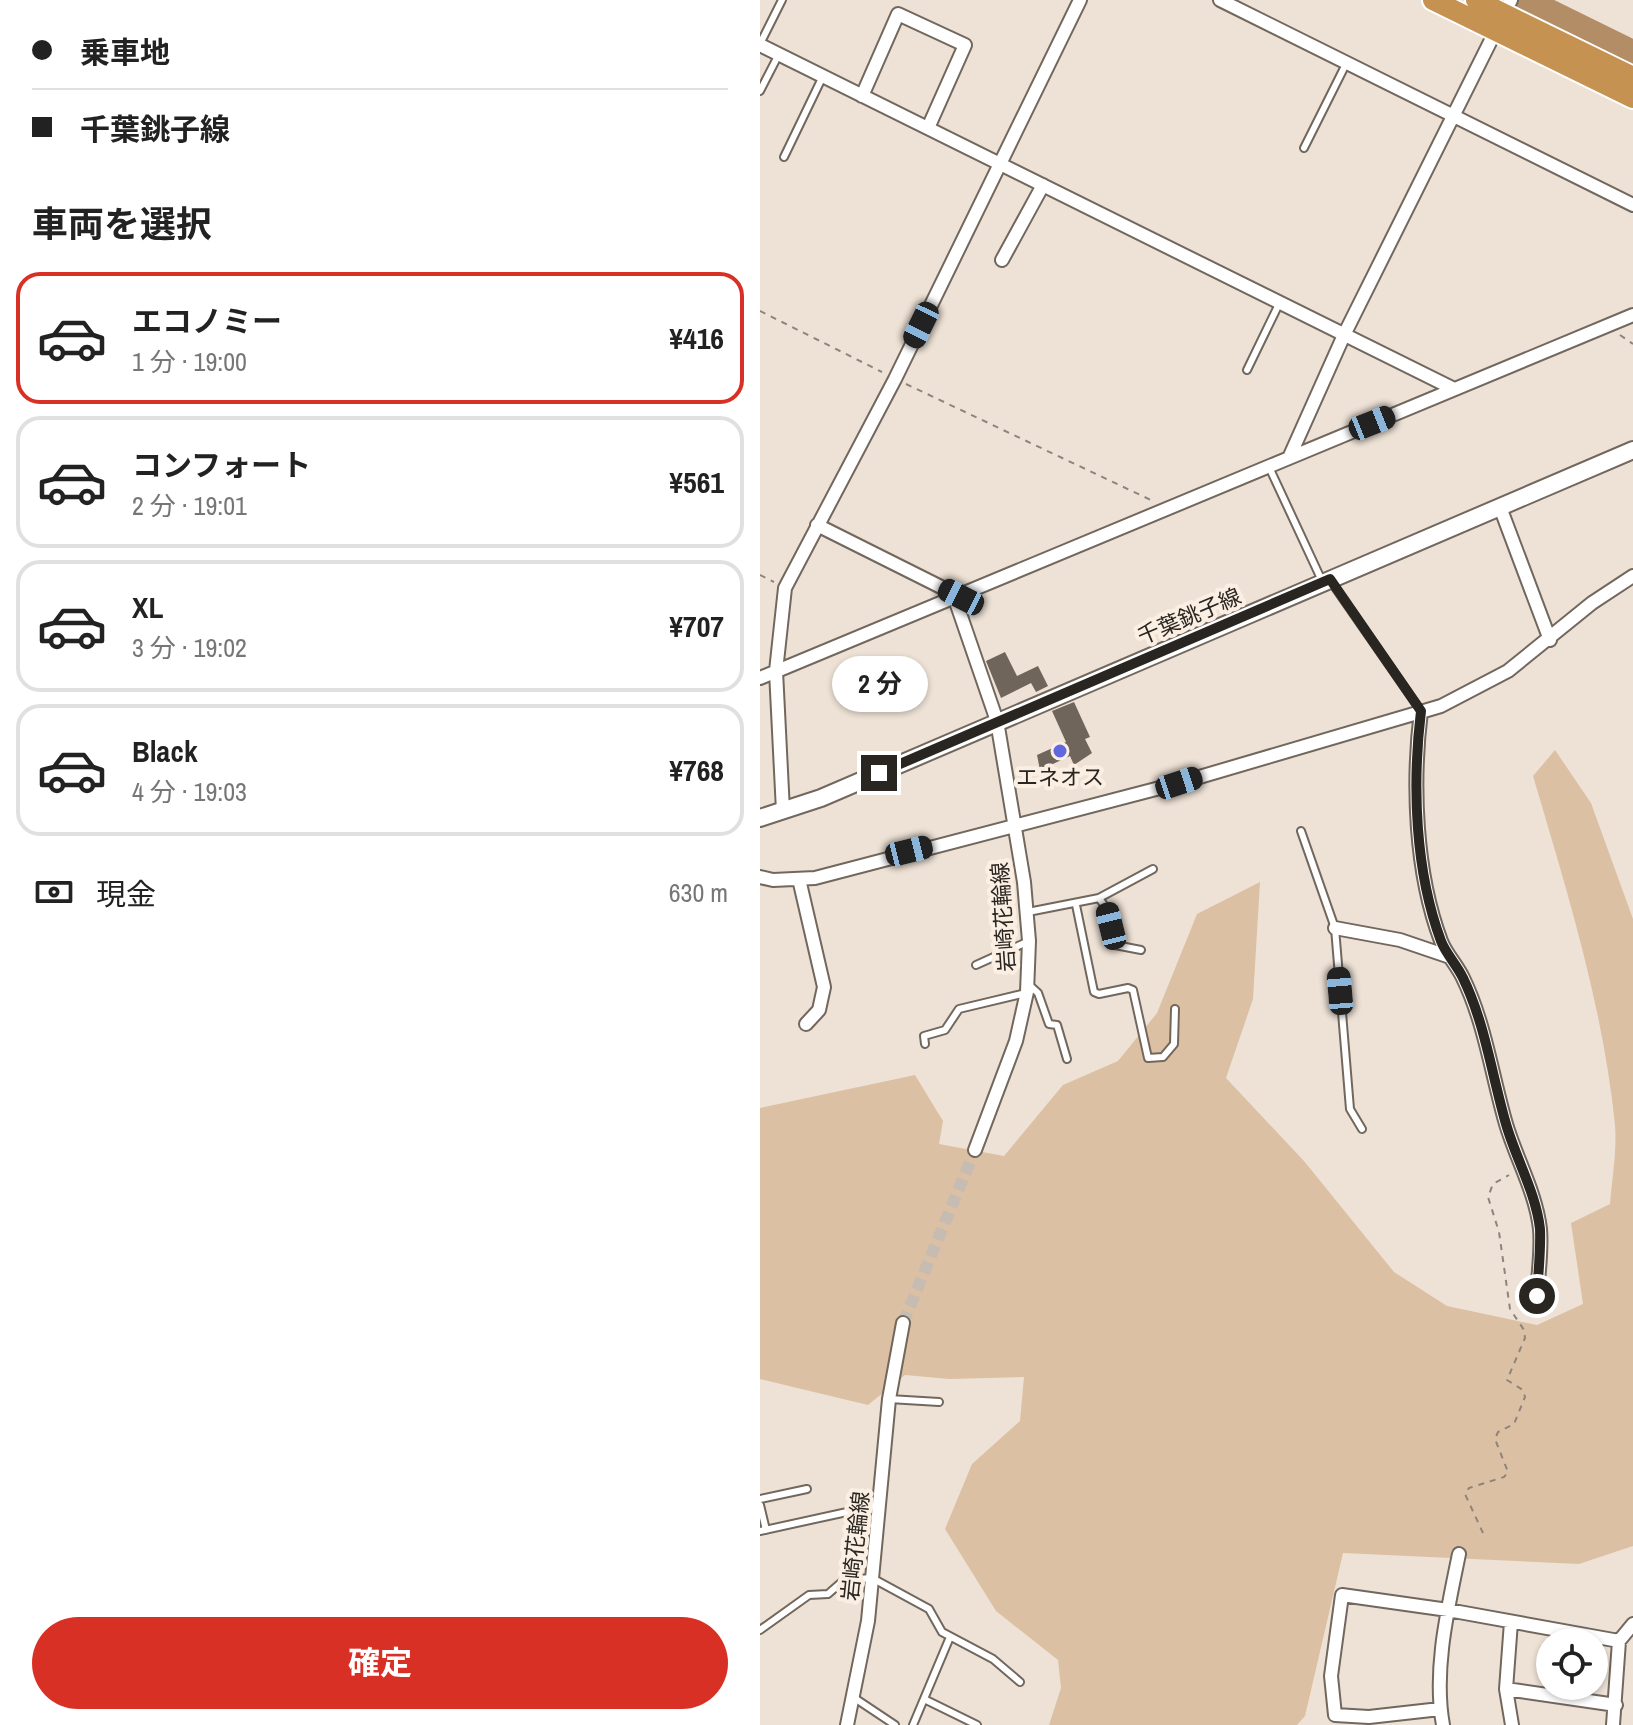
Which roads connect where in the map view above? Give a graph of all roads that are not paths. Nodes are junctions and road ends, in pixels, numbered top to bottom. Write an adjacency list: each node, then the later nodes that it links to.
1 (782, 0): 7 (lane)
2 (1080, 0): 19 (street)
3 (1220, 0): 9 (street)
4 (1433, 0): 6 (highway)
5 (1476, 0): 6 (highway)
6 (1503, 15): 11 (highway); 14 (highway); 15 (street)
7 (760, 44): 8 (street)
8 (779, 54): 10 (street); 12 (lane)
9 (1347, 62): 15 (street); 17 (lane)
10 (823, 76): 13 (street); 18 (lane)
11 (1633, 77)
12 (760, 91)
13 (862, 96): 16 (street); 16 (street)
14 (1633, 98)
15 (1454, 114): 21 (street); 25 (street)
16 (928, 128): 19 (street)
17 (1304, 148)
18 (784, 157)
19 (999, 163): 20 (street); 32 (street)
20 (1043, 185): 22 (street); 23 (street)
21 (1633, 205)
22 (1002, 260)
23 (1280, 302): 25 (street); 26 (lane)
24 (1633, 315): 27 (street)
25 (1344, 335): 27 (street); 29 (street)
26 (1247, 370)
27 (1454, 389): 29 (street)
28 (1633, 450): 31 (street, 千葉銚子線)
29 (1289, 458): 30 (street)
30 (1269, 467): 34 (lane); 35 (street)
31 (1500, 507): 34 (street, 千葉銚子線); 36 (street)
32 (817, 525): 35 (street); 37 (street)
33 (1633, 576): 36 (street)
34 (1327, 581): 39 (lane); 40 (street, 千葉銚子線)
35 (958, 598): 37 (street); 40 (street, 岩崎花輪線)
36 (1550, 640): 39 (street)
37 (776, 671): 38 (street); 41 (street)
38 (760, 678)
39 (1421, 711): 43 (street); 54 (street)
40 (997, 721): 41 (street, 千葉銚子線); 43 (street, 岩崎花輪線)
41 (783, 811): 42 (street, 千葉銚子線)
42 (760, 818)
43 (1014, 824): 47 (street); 50 (street, 岩崎花輪線)
44 (1301, 831): 51 (lane)
45 (1153, 869): 48 (lane)
46 (760, 877): 47 (street)
47 (799, 879): 58 (street)
48 (1099, 898): 49 (lane); 53 (lane)
49 (1076, 905): 50 (lane); 57 (lane)
50 (1028, 912): 52 (street, 岩崎花輪線)
51 (1335, 928): 54 (street); 61 (lane)
52 (1029, 941): 55 (lane); 56 (street, 岩崎花輪線)
53 (1141, 950)
54 (1450, 957): 63 (street)
55 (976, 965)
56 (1027, 988): 59 (lane); 60 (lane); 62 (street, 岩崎花輪線)
57 (1175, 1009)
58 (806, 1024)
59 (925, 1044)
60 (1067, 1059)
61 (1362, 1129)
62 (975, 1150)
63 (1537, 1296)
64 (903, 1323): 65 (street, 岩崎花輪線)
65 (889, 1399): 66 (lane); 69 (street, 岩崎花輪線)
66 (939, 1402)
67 (807, 1489): 68 (lane)
68 (760, 1502): 70 (lane)
69 (879, 1505): 70 (lane); 72 (street, 岩崎花輪線)
70 (763, 1531)
71 (1459, 1554): 73 (street)
72 (872, 1578): 76 (lane); 77 (lane); 81 (street, 岩崎花輪線)
73 (1448, 1610): 74 (street); 84 (street); 84 (street)
74 (1511, 1622): 78 (street); 80 (street)
75 (1633, 1624): 78 (street)
76 (760, 1630)
77 (950, 1637): 79 (lane); 82 (lane)
78 (1619, 1641): 83 (street)
79 (1020, 1682)
80 (1506, 1689): 83 (street); 90 (street)
81 (853, 1697): 85 (street, 岩崎花輪線); 86 (lane)
82 (924, 1699): 87 (lane); 88 (lane)
83 (1616, 1705): 91 (street)
84 (1440, 1709): 89 (street)
85 (847, 1725)
86 (895, 1725)
87 (913, 1725)
88 (977, 1725)
89 (1443, 1725)
90 (1512, 1725)
91 (1613, 1725)

